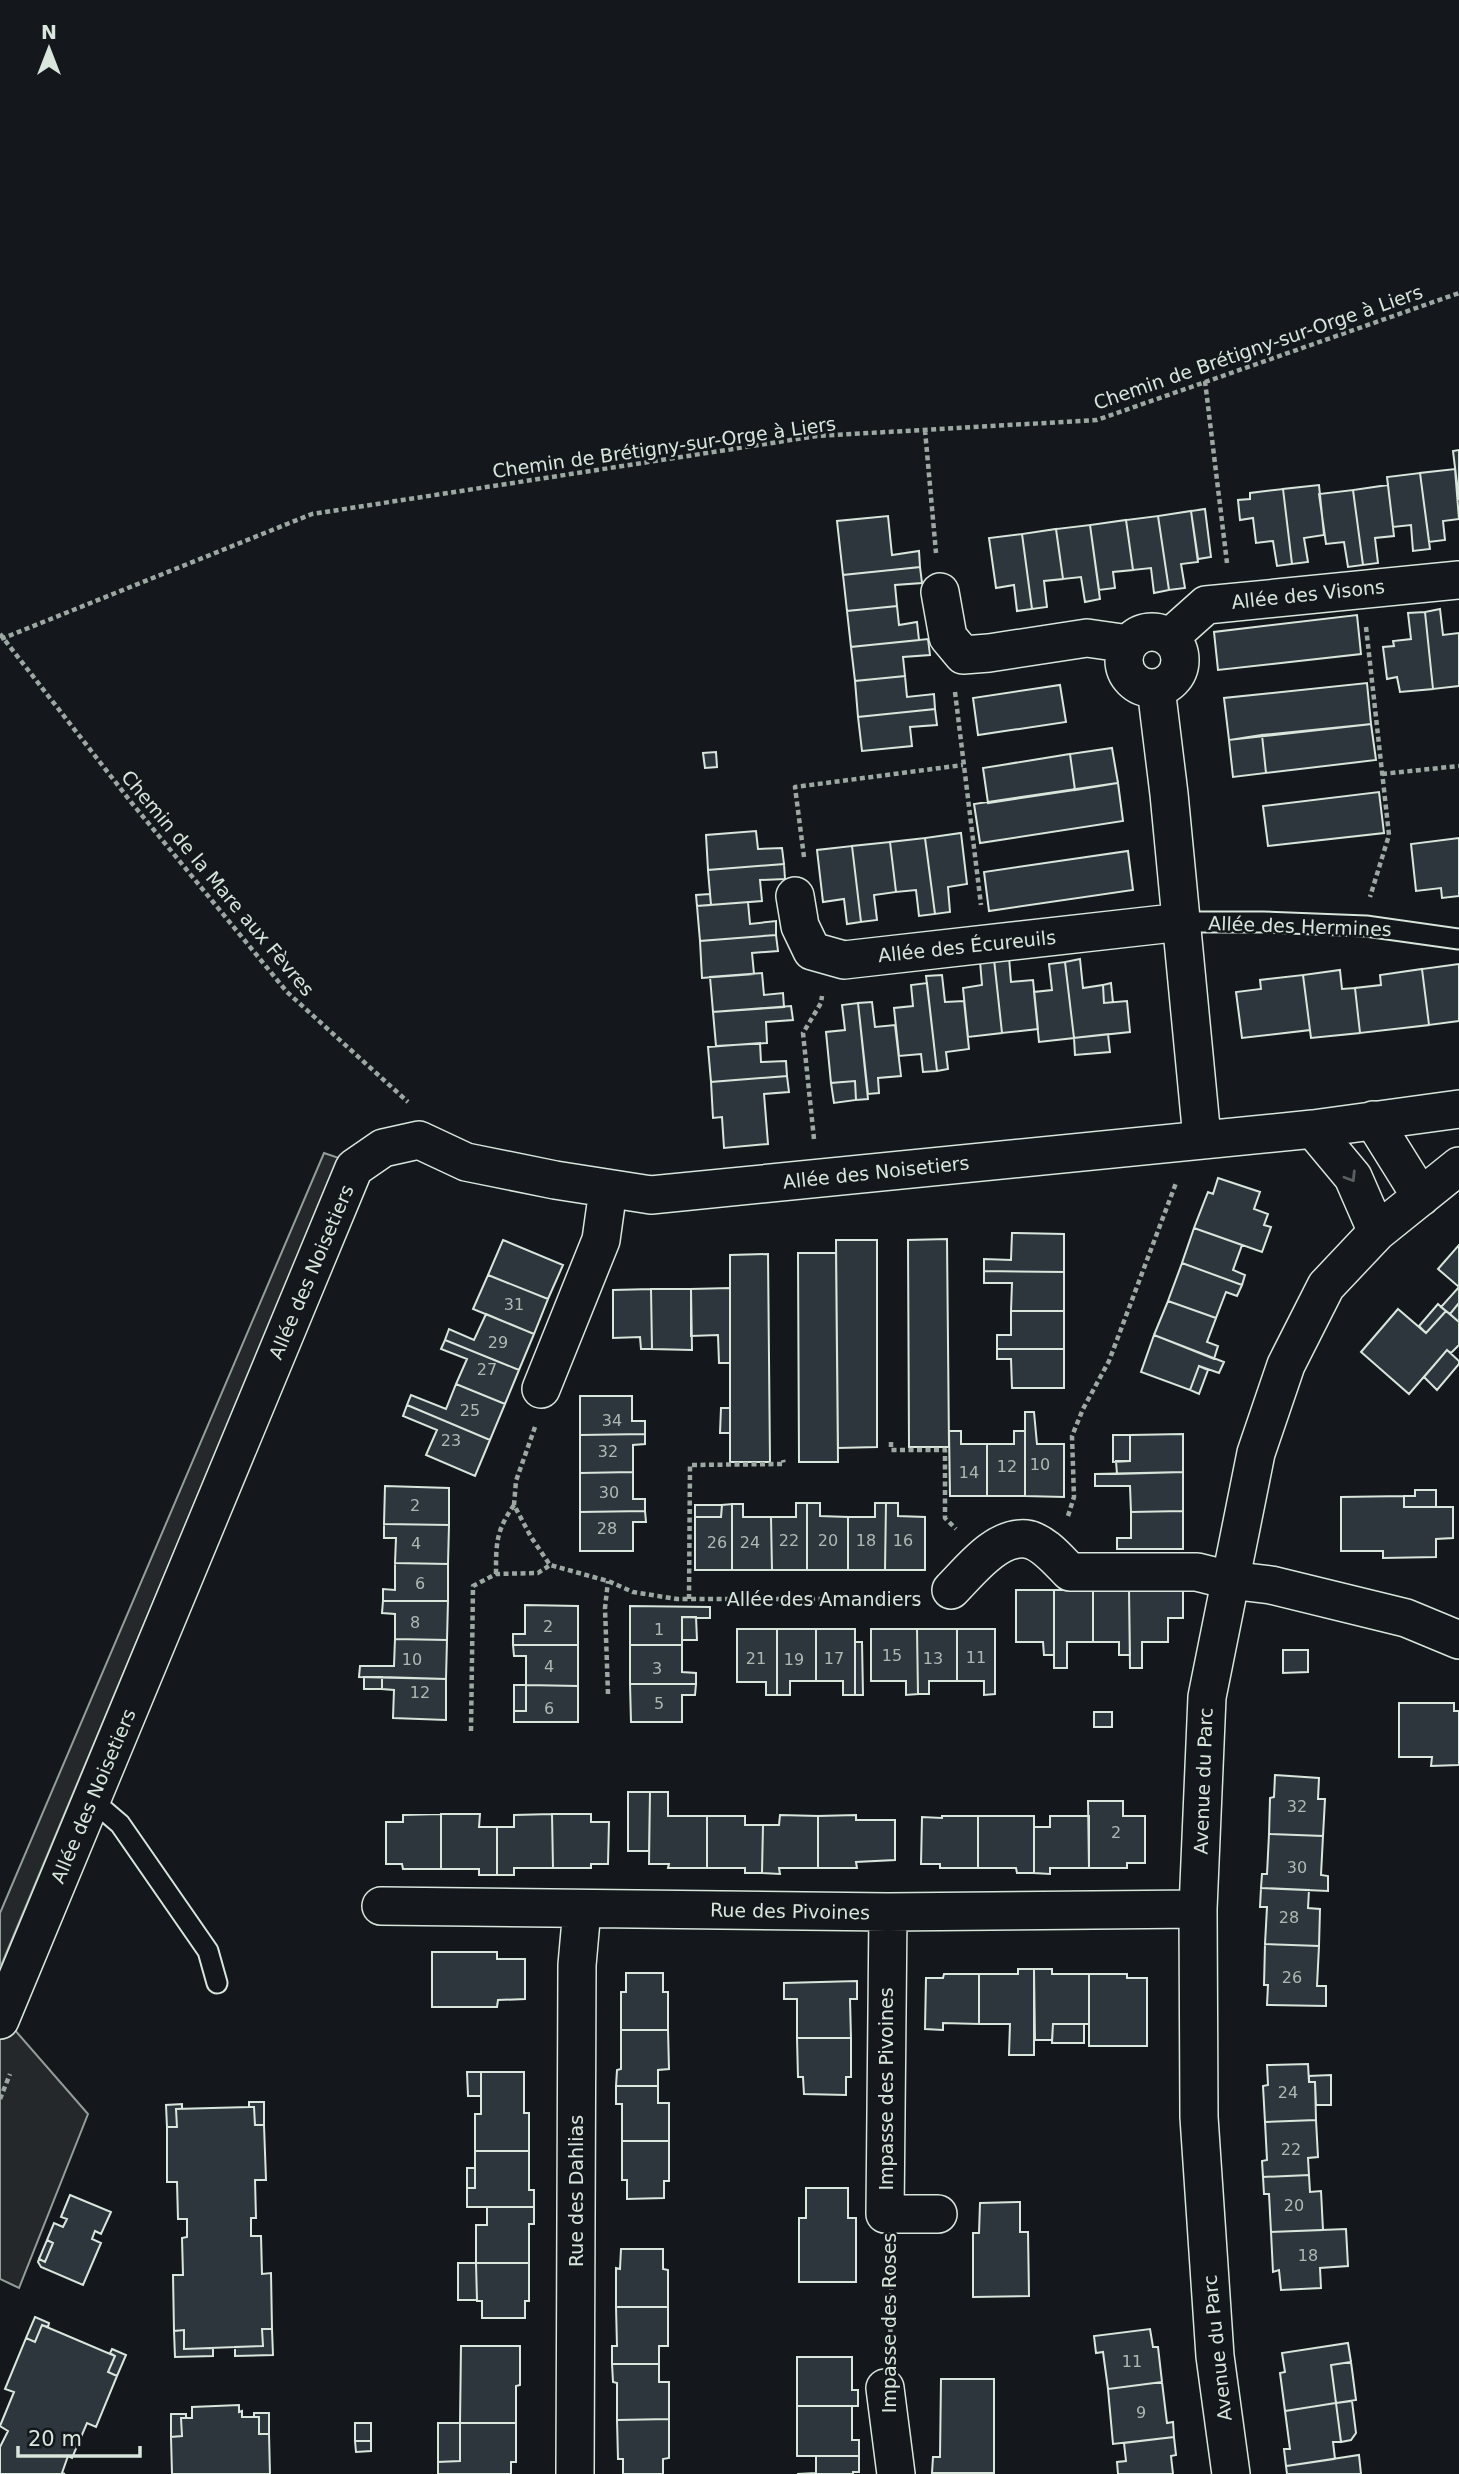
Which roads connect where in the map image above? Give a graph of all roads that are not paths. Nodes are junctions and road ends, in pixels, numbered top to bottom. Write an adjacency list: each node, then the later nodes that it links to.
1 (1459, 580): 3 (street, Allée des Visons)
2 (940, 592): 4 (street)
3 (1169, 638): 4 (street); 5 (street)
4 (1129, 644): 5 (street)
5 (1156, 688): 7 (street)
6 (795, 896): 7 (street, Allée des Écureuils)
7 (1182, 922): 8 (lane, Allée des Hermines); 12 (street)
8 (1459, 939)
9 (1459, 1109): 10 (street, Allée des Noisetiers)
10 (1373, 1120): 11 (street, Allée des Noisetiers); 15 (street)
11 (1313, 1129): 12 (street, Allée des Noisetiers); 16 (street, one-way to 16)
12 (1189, 1140): 14 (street, Allée des Noisetiers)
13 (1459, 1167): 15 (street, Avenue du Parc)
14 (608, 1190): 17 (street); 21 (street, Allée des Noisetiers)
15 (1421, 1197): 16 (street, Avenue du Parc)
16 (1377, 1232): 18 (street, Avenue du Parc)
17 (541, 1389)
18 (1229, 1580): 19 (street); 20 (street); 24 (street, Avenue du Parc)
19 (951, 1590)
20 (1459, 1640)
21 (92, 1800): 26 (lane); 27 (street, Allée des Noisetiers)
22 (381, 1906): 23 (street, Rue des Pivoines)
23 (582, 1909): 25 (street, Rue des Pivoines); 30 (street, Rue des Dahlias)
24 (1198, 1909): 25 (street, Rue des Pivoines); 32 (street, Avenue du Parc)
25 (888, 1912): 28 (street, Impasse des Pivoines)
26 (217, 1983)
27 (0, 2020)
28 (938, 2214)
29 (886, 2388): 31 (street, Impasse des Roses)
30 (575, 2474)
31 (896, 2474)
32 (1231, 2474)

